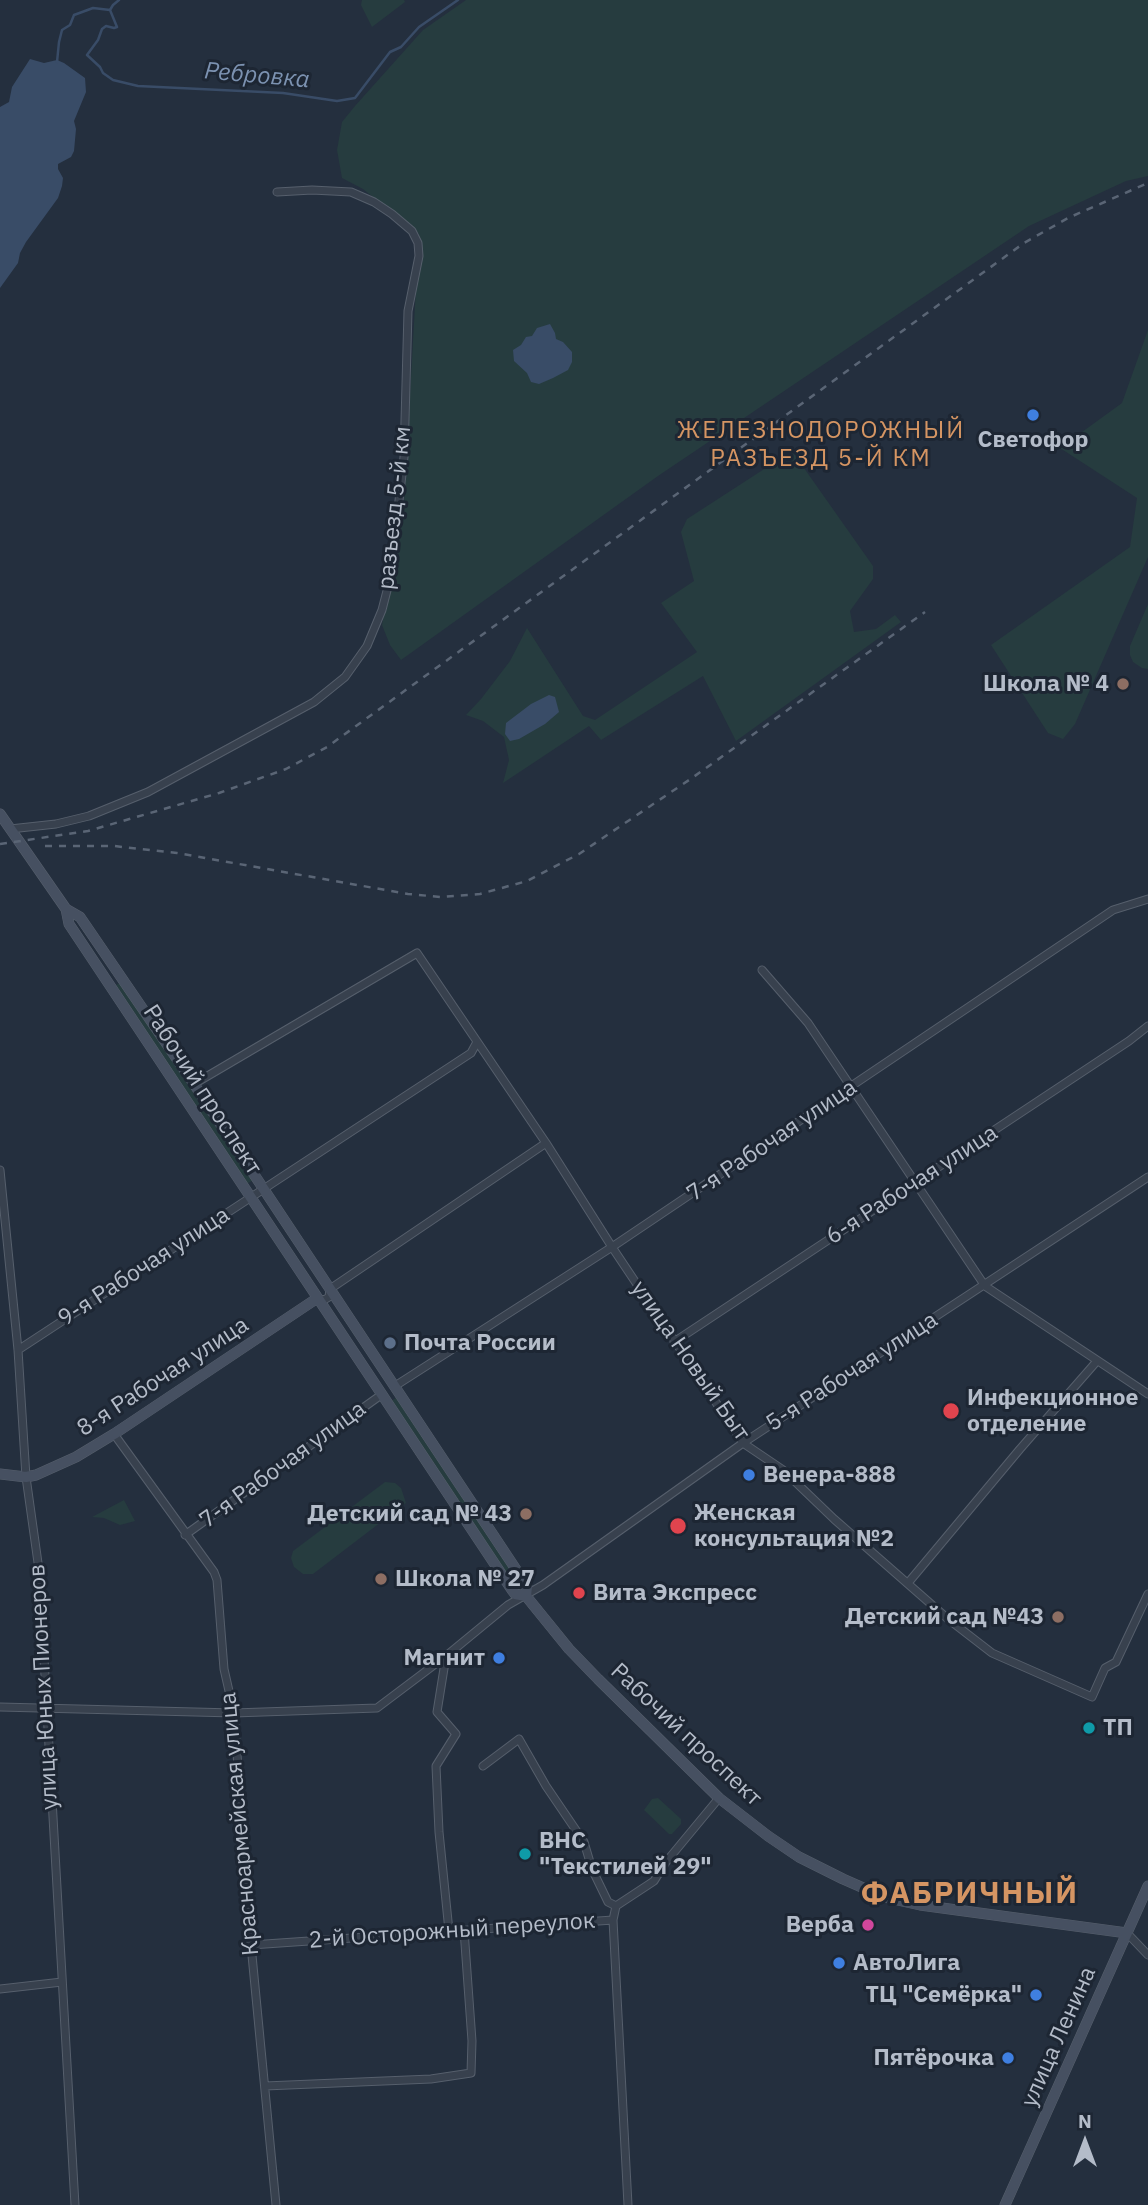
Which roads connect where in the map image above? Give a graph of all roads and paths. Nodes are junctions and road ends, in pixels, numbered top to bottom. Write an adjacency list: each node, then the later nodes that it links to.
1 (276, 192): 3 (street, разъезд 5-й км)
2 (0, 814): 3 (street, Рабочий проспект)
3 (10, 829): 5 (street, Рабочий проспект)
4 (1148, 898): 10 (street, 7-я Рабочая улица)
5 (66, 909): 9 (street, Рабочий проспект); 16 (street, Рабочий проспект)
6 (762, 970): 10 (street)
7 (1148, 1026): 14 (street, 6-я Рабочая улица)
8 (477, 1042): 9 (street, улица Новый Быт); 11 (street, улица Новый Быт); 15 (street, 9-я Рабочая улица)
9 (194, 1084): 15 (street, Рабочий проспект)
10 (851, 1088): 14 (street); 17 (street, 7-я Рабочая улица)
11 (546, 1143): 17 (street, улица Новый Быт); 18 (street)
12 (0, 1170): 22 (street, улица Юных Пионеров)
13 (1148, 1177): 19 (street, 5-я Рабочая улица)
14 (915, 1182): 19 (street); 21 (street, 6-я Рабочая улица)
15 (263, 1189): 16 (street, 9-я Рабочая улица); 18 (street, Рабочий проспект)
16 (249, 1198): 20 (street, Рабочий проспект); 22 (street, 9-я Рабочая улица)
17 (612, 1247): 21 (street, улица Новый Быт); 24 (street, 7-я Рабочая улица)
18 (327, 1284): 20 (street); 20 (street); 24 (street, Рабочий проспект)
19 (985, 1286): 23 (street); 28 (street, 5-я Рабочая улица)
20 (314, 1295): 26 (street, Рабочий проспект); 27 (street, 8-я Рабочая улица)
21 (674, 1342): 28 (street, улица Новый Быт)
22 (18, 1350): 30 (street, улица Юных Пионеров)
23 (1097, 1361): 25 (street); 32 (street)
24 (396, 1385): 34 (street, Рабочий проспект)
25 (1148, 1394)
26 (381, 1395): 31 (street, 7-я Рабочая улица); 34 (street, Рабочий проспект)
27 (114, 1434): 30 (street, 8-я Рабочая улица); 31 (street, Красноармейская улица)
28 (743, 1443): 32 (street, улица Новый Быт); 34 (street, 5-я Рабочая улица)
29 (0, 1474): 30 (street)
30 (26, 1477): 37 (street, улица Юных Пионеров)
31 (185, 1535): 38 (street, Красноармейская улица)
32 (908, 1583): 33 (street, улица Новый Быт)
33 (1148, 1594)
34 (526, 1596): 35 (street, 5-я Рабочая улица); 40 (street, Рабочий проспект)
35 (446, 1656): 38 (street, 5-я Рабочая улица); 45 (street)
36 (0, 1707): 37 (street, 5-я Рабочая улица)
37 (46, 1709): 38 (street, 5-я Рабочая улица); 49 (street, улица Юных Пионеров)
38 (234, 1713): 47 (street, Красноармейская улица)
39 (483, 1766): 42 (street)
40 (719, 1798): 42 (street, 2-й Осторожный переулок); 46 (street, Рабочий проспект)
41 (1148, 1886): 46 (street, улица Ленина)
42 (616, 1906): 43 (street, 2-й Осторожный переулок)
43 (614, 1920): 44 (street, 2-й Осторожный переулок); 54 (street)
44 (464, 1930): 45 (street, 2-й Осторожный переулок); 51 (street)
45 (449, 1931): 47 (street, 2-й Осторожный переулок)
46 (1127, 1933): 48 (street); 55 (street, улица Ленина)
47 (251, 1945): 51 (street, Красноармейская улица)
48 (1148, 1955)
49 (62, 1982): 50 (street); 52 (street, улица Юных Пионеров)
50 (0, 1989)
51 (265, 2086): 53 (street, Красноармейская улица)
52 (75, 2205)
53 (276, 2205)
54 (628, 2205)
55 (1005, 2205)

